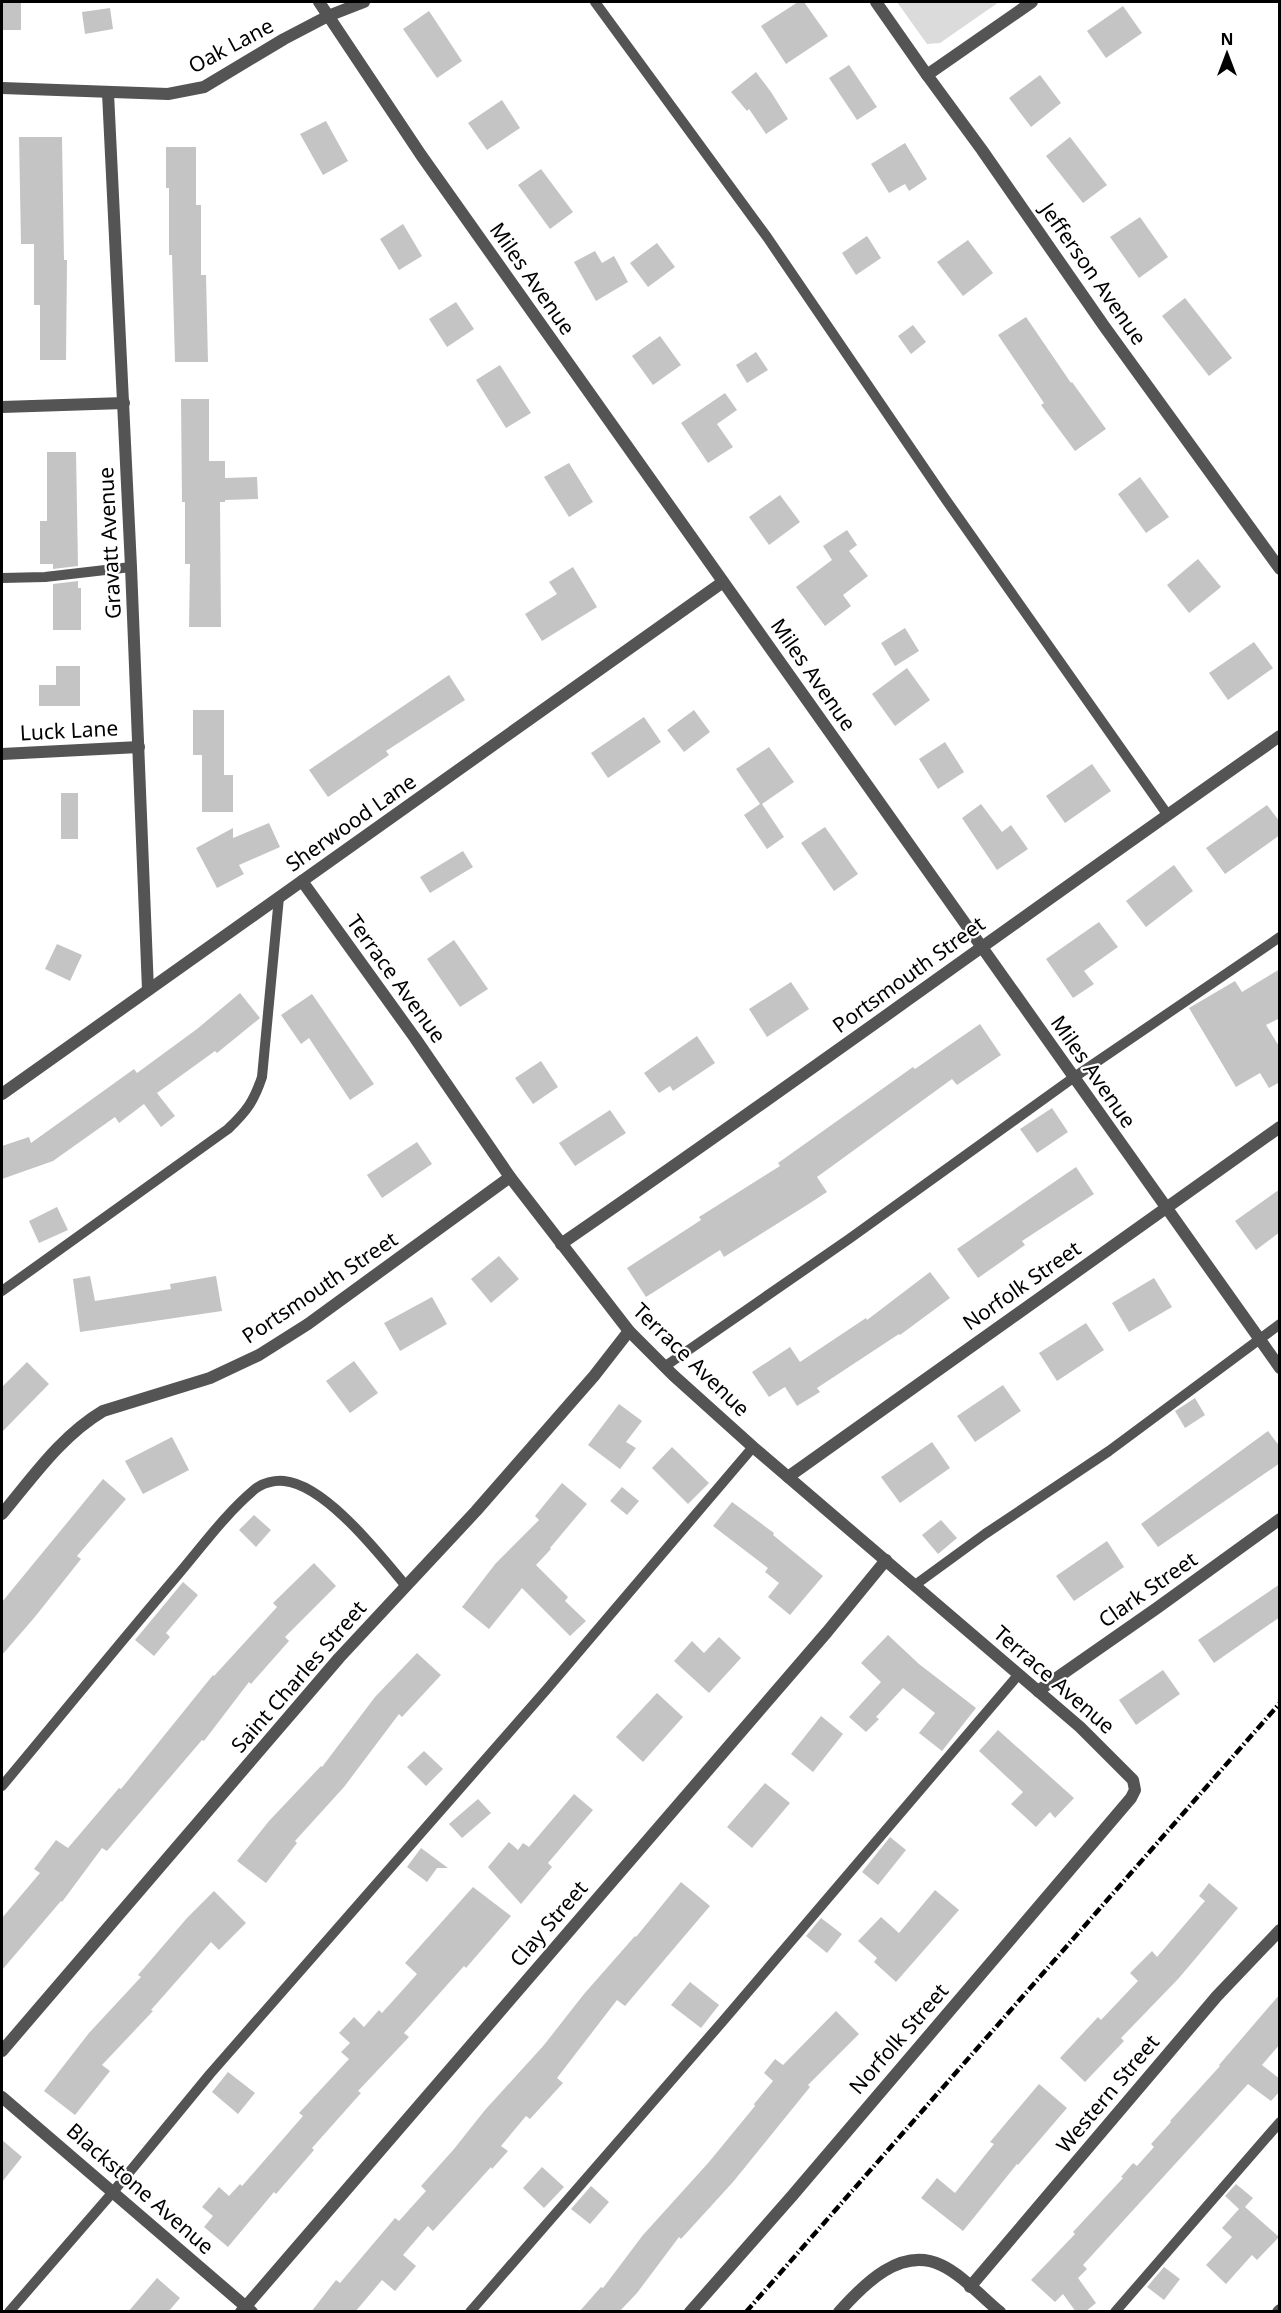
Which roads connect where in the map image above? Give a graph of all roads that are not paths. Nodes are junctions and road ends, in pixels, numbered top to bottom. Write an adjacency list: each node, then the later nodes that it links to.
1 (319, 2): 6 (street, Miles Avenue)
2 (364, 2): 6 (street, Oak Lane)
3 (594, 2): 19 (lane)
4 (876, 2): 7 (street, Jefferson Avenue)
5 (1032, 2): 7 (street)
6 (328, 16): 9 (street, Oak Lane); 15 (street, Miles Avenue)
7 (927, 75): 13 (street, Jefferson Avenue)
8 (2, 88): 9 (street, Oak Lane)
9 (108, 93): 10 (street, Gravatt Avenue)
10 (124, 403): 11 (street); 12 (street, Gravatt Avenue)
11 (2, 407)
12 (131, 567): 14 (lane); 17 (street, Gravatt Avenue)
13 (1280, 569)
14 (2, 578)
15 (723, 582): 20 (street, Sherwood Lane); 23 (street, Miles Avenue)
16 (1280, 736): 19 (street, Portsmouth Street)
17 (139, 747): 18 (street, Luck Lane); 24 (street, Gravatt Avenue)
18 (2, 754)
19 (1167, 814): 23 (street, Portsmouth Street)
20 (302, 880): 21 (street, Sherwood Lane); 28 (street, Terrace Avenue)
21 (279, 897): 24 (street, Sherwood Lane); 31 (lane)
22 (1280, 936): 25 (lane)
23 (981, 947): 25 (street, Miles Avenue); 30 (street, Portsmouth Street)
24 (148, 990): 26 (street, Sherwood Lane)
25 (1073, 1078): 29 (street, Miles Avenue); 35 (lane)
26 (2, 1094)
27 (1280, 1127): 29 (street, Norfolk Street)
28 (510, 1176): 30 (street, Terrace Avenue); 39 (street, Portsmouth Street)
29 (1165, 1209): 34 (street, Miles Avenue); 38 (street, Norfolk Street)
30 (561, 1244): 33 (street, Terrace Avenue)
31 (2, 1290)
32 (1280, 1324): 34 (lane)
33 (630, 1332): 35 (street, Terrace Avenue); 43 (street, Saint Charles Street)
34 (1258, 1339): 36 (street, Miles Avenue); 42 (lane)
35 (664, 1367): 37 (street, Terrace Avenue)
36 (1280, 1368)
37 (753, 1447): 38 (street, Terrace Avenue); 52 (lane)
38 (788, 1477): 41 (street, Terrace Avenue)
39 (2, 1514)
40 (1280, 1519): 45 (street, Clark Street)
41 (886, 1560): 42 (street, Terrace Avenue); 54 (street, Clay Street)
42 (915, 1585): 44 (street, Terrace Avenue)
43 (406, 1586): 46 (lane); 49 (street, Saint Charles Street)
44 (1018, 1674): 45 (street, Terrace Avenue); 56 (lane)
45 (1038, 1691): 47 (street, Terrace Avenue)
46 (2, 1786)
47 (1135, 1790): 57 (street, Norfolk Street)
48 (1280, 1930): 53 (street, Western Street)
49 (2, 2051)
50 (2, 2097): 52 (street, Blackstone Avenue)
51 (1280, 2122): 60 (lane)
52 (113, 2192): 54 (street, Blackstone Avenue); 55 (lane)
53 (970, 2287): 58 (street); 59 (street)
54 (246, 2310)
55 (9, 2312)
56 (470, 2312)
57 (690, 2312)
58 (839, 2312)
59 (1000, 2312)
60 (1115, 2312)

